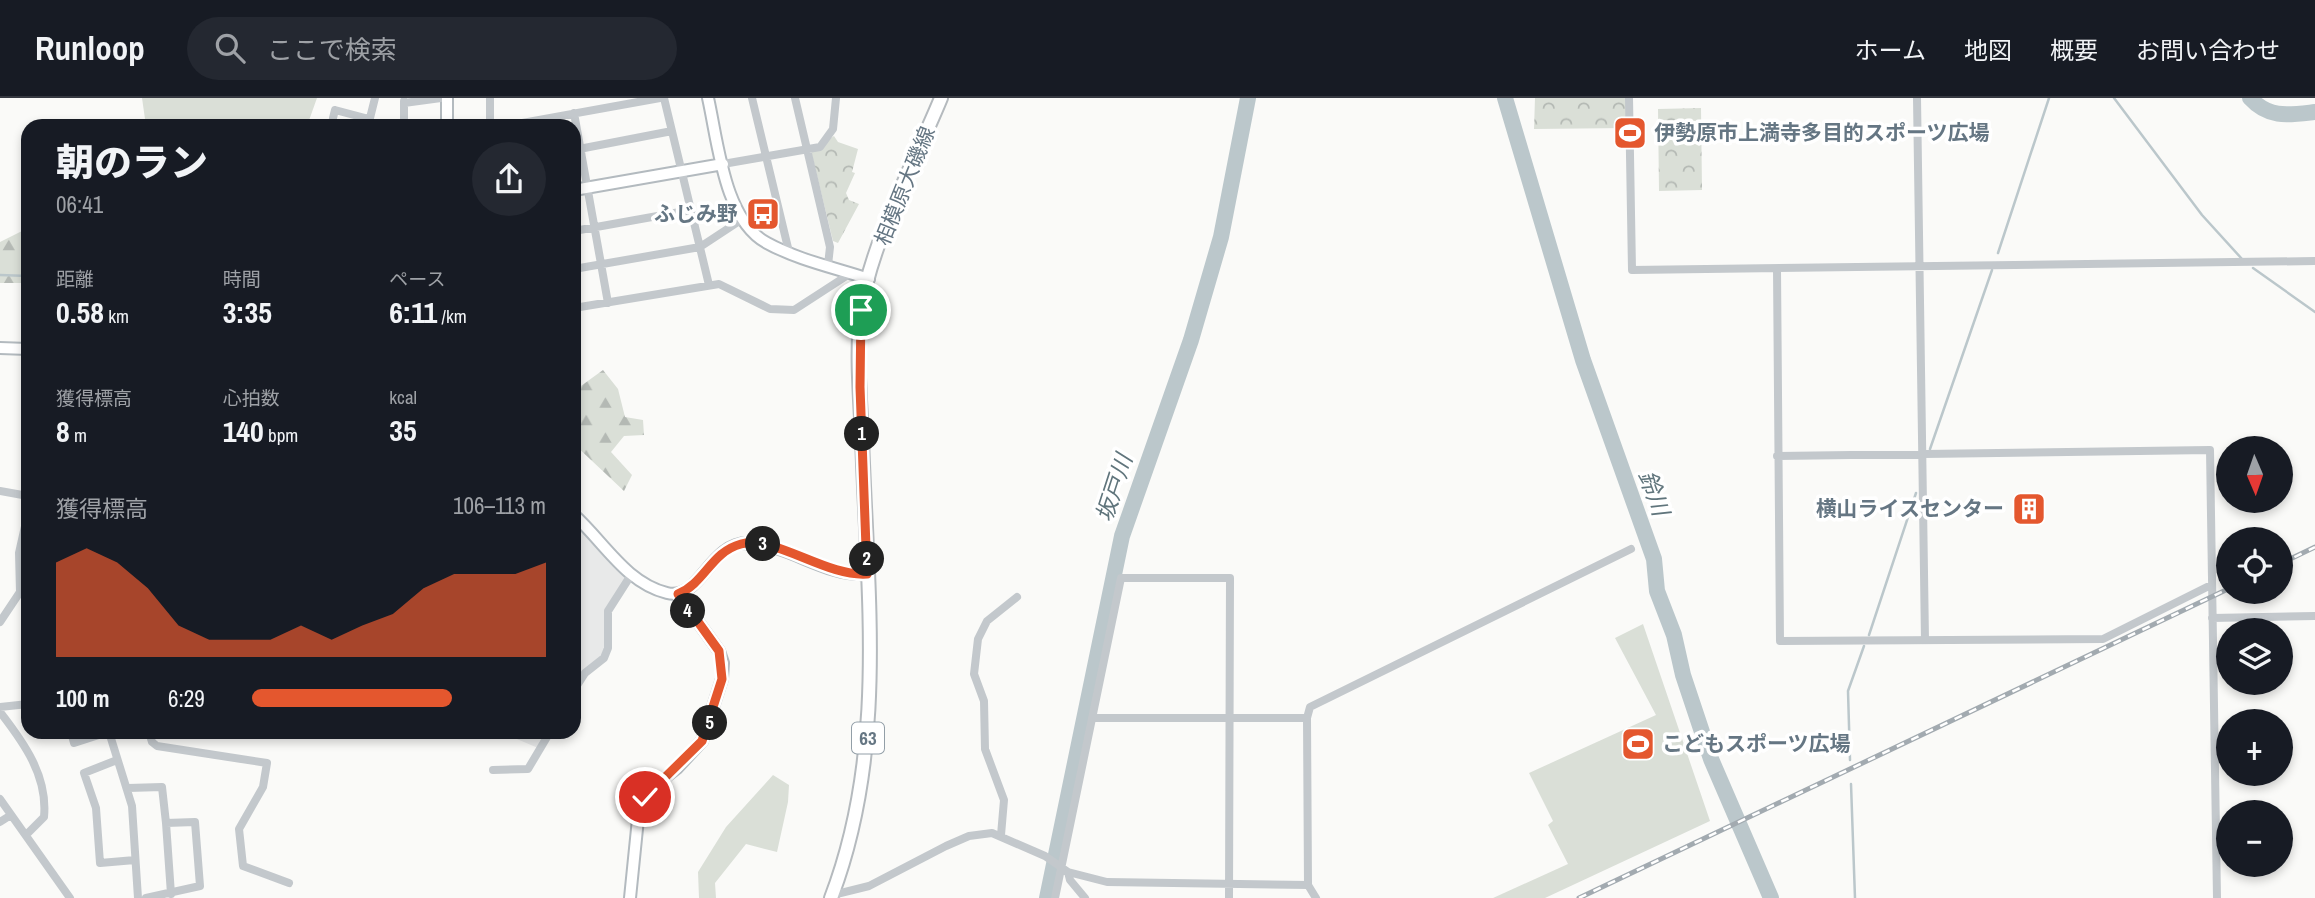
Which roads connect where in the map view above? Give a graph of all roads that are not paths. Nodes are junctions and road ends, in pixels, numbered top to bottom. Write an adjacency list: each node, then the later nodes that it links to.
1 (375, 98): 17 (street)
2 (440, 98): 13 (street)
3 (447, 98): 19 (street)
4 (490, 98): 20 (street)
5 (662, 98): 14 (street); 23 (street)
6 (708, 98): 27 (street)
7 (752, 98): 26 (street)
8 (796, 98): 25 (street)
9 (836, 98): 25 (street)
10 (941, 98): 45 (main road, 相模原大磯線 / 63)
11 (1629, 98): 43 (street)
12 (1917, 98): 41 (street)
13 (404, 101): 18 (street)
14 (574, 113): 21 (street); 22 (street)
15 (333, 118): 16 (street)
16 (360, 119)
17 (369, 119)
18 (404, 119)
19 (447, 119)
20 (490, 119)
21 (543, 119)
22 (574, 119)
23 (672, 131): 24 (street); 29 (street)
24 (581, 149)
25 (807, 149): 26 (street); 40 (street)
26 (766, 156): 27 (street); 37 (street)
27 (723, 164): 29 (street); 33 (street)
28 (581, 165): 30 (street)
29 (682, 171): 30 (street); 32 (street)
30 (587, 188): 31 (street); 34 (street)
31 (581, 189)
32 (691, 210): 34 (street); 36 (street)
33 (741, 220): 36 (street); 37 (street)
34 (594, 228): 35 (street); 39 (street)
35 (581, 230)
36 (700, 247): 39 (street); 46 (street)
37 (789, 252): 40 (street)
38 (2315, 261): 41 (street)
39 (601, 264): 42 (street); 47 (street)
40 (828, 265): 44 (street)
41 (1919, 267): 43 (street); 51 (street)
42 (581, 268)
43 (1777, 269): 52 (street)
44 (850, 273): 45 (street); 46 (street)
45 (869, 279): 58 (main road, 相模原大磯線 / 63)
46 (709, 285): 47 (street)
47 (608, 303): 48 (street)
48 (581, 307)
49 (0, 348): 50 (street)
50 (21, 349)
51 (1924, 453): 52 (street); 60 (street); 67 (street)
52 (1777, 456): 67 (street)
53 (0, 491): 54 (street)
54 (21, 495)
55 (581, 522): 59 (street)
56 (21, 544): 61 (street)
57 (1631, 549): 73 (street)
58 (867, 574): 62 (street); 92 (main road, 相模原大磯線 / 63)
59 (631, 575): 62 (street); 68 (street)
60 (2211, 585): 65 (street); 67 (street)
61 (20, 592): 66 (street)
62 (678, 594): 96 (street)
63 (1017, 597): 85 (street)
64 (2315, 617): 65 (street)
65 (2212, 618): 101 (street)
66 (0, 622)
67 (1925, 640)
68 (581, 679)
69 (21, 705): 70 (street)
70 (0, 709): 84 (street)
71 (1092, 718): 72 (street); 72 (street); 87 (street)
72 (1229, 718): 73 (street); 89 (street)
73 (1307, 718): 90 (street)
74 (110, 739): 77 (street)
75 (151, 739): 88 (street)
76 (546, 739): 78 (street)
77 (117, 760): 79 (street); 86 (street)
78 (493, 770)
79 (128, 788): 83 (street); 86 (street)
80 (0, 799): 81 (street)
81 (11, 815): 82 (street); 84 (street)
82 (0, 822)
83 (166, 823): 91 (street); 91 (street)
84 (26, 835): 93 (street)
85 (1002, 835): 87 (street); 92 (street)
86 (135, 860): 94 (street)
87 (1065, 869): 89 (street); 97 (street); 98 (street)
88 (289, 883)
89 (1229, 883): 90 (street); 99 (street)
90 (1308, 885): 100 (street)
91 (171, 894): 95 (street)
92 (832, 896)
93 (70, 898)
94 (138, 898)
95 (146, 898)
96 (630, 898)
97 (1055, 898)
98 (1085, 898)
99 (1229, 898)
100 (1316, 898)
101 (2217, 898)

